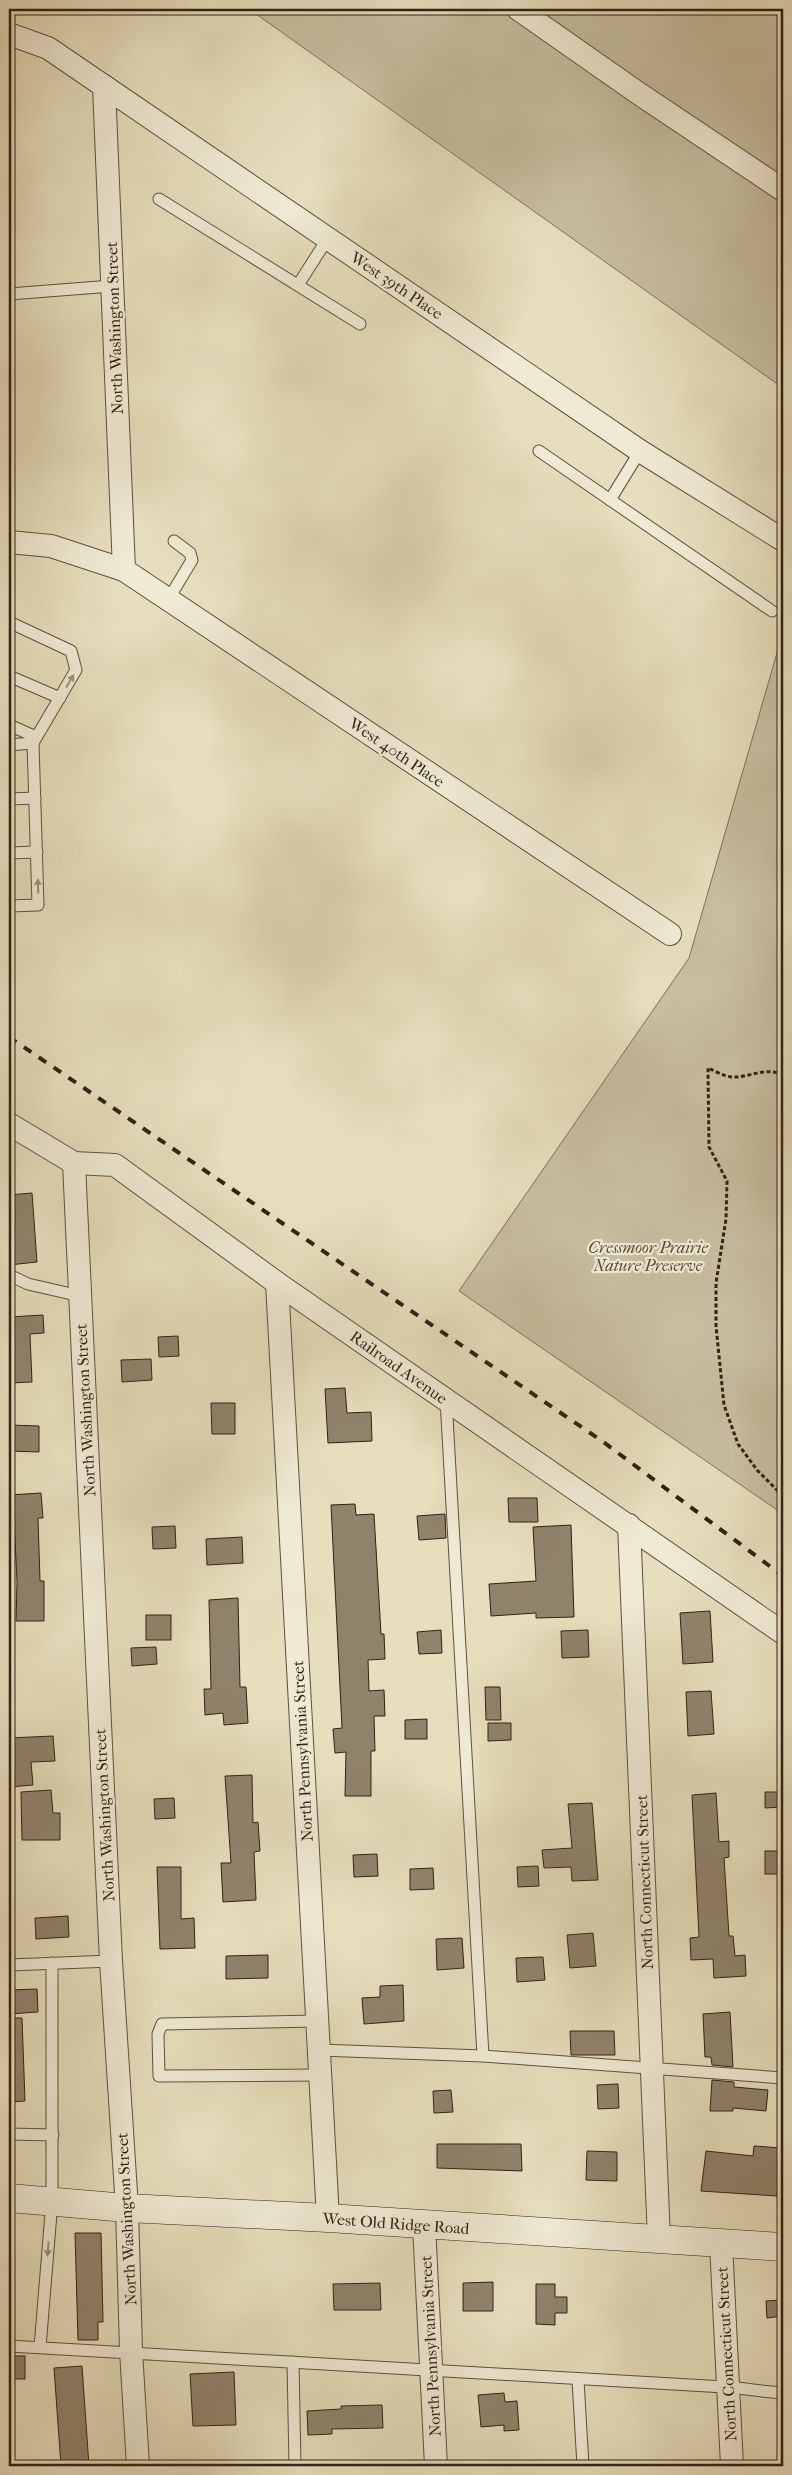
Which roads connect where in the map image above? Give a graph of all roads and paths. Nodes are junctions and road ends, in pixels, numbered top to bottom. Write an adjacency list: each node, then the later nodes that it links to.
1 (518, 9): 4 (street)
2 (9, 34): 3 (street, West 39th Place)
3 (104, 86): 6 (street, West 39th Place); 8 (street, North Washington Street)
4 (783, 190)
5 (159, 199): 7 (lane)
6 (328, 238): 7 (lane); 12 (street, West 39th Place)
7 (298, 285): 10 (lane)
8 (112, 286): 9 (lane); 17 (street, North Washington Street)
9 (9, 294)
10 (360, 324)
11 (539, 451): 13 (lane)
12 (640, 451): 13 (lane); 15 (street, West 39th Place)
13 (610, 500): 19 (lane)
14 (174, 540): 18 (lane)
15 (783, 540)
16 (9, 542): 17 (street, West 40th Place)
17 (124, 570): 18 (street, West 40th Place)
18 (168, 600): 31 (street, West 40th Place)
19 (772, 611)
20 (9, 622): 22 (lane, one-way to 20)
21 (9, 676): 22 (lane)
22 (60, 698): 24 (lane)
23 (9, 725): 24 (lane)
24 (35, 740): 25 (lane); 26 (lane)
25 (9, 744)
26 (35, 798): 27 (lane); 28 (lane)
27 (9, 799)
28 (36, 852): 29 (lane); 30 (lane, one-way to 28)
29 (9, 853)
30 (9, 906)
31 (670, 934)
32 (783, 1074): 39 (path)
33 (9, 1124): 34 (street)
34 (74, 1164): 36 (street, Railroad Avenue); 37 (street, North Washington Street)
35 (9, 1275): 37 (lane)
36 (277, 1283): 38 (street, Railroad Avenue); 45 (street, North Pennsylvania Street)
37 (80, 1296): 42 (street, North Washington Street)
38 (446, 1399): 40 (street, Railroad Avenue); 47 (lane)
39 (783, 1496)
40 (629, 1525): 41 (street, Railroad Avenue); 48 (street, North Connecticut Street)
41 (783, 1632)
42 (111, 1961): 43 (lane); 55 (street, North Washington Street)
43 (52, 1964): 44 (lane); 52 (lane)
44 (9, 1965)
45 (317, 2021): 46 (street, North Pennsylvania Street); 49 (lane)
46 (318, 2050): 47 (lane); 49 (street, North Pennsylvania Street)
47 (483, 2056): 48 (lane)
48 (651, 2068): 50 (lane); 58 (street, North Connecticut Street)
49 (320, 2075): 56 (street, North Pennsylvania Street)
50 (783, 2078)
51 (9, 2134): 52 (lane)
52 (53, 2135): 54 (lane)
53 (9, 2198): 54 (street, West Old Ridge Road)
54 (52, 2201): 55 (street, West Old Ridge Road); 62 (lane, one-way to 62)
55 (127, 2208): 56 (street, West Old Ridge Road); 63 (street, North Washington Street)
56 (328, 2218): 57 (street, West Old Ridge Road)
57 (424, 2225): 58 (street, West Old Ridge Road); 65 (street, North Pennsylvania Street)
58 (659, 2239): 59 (street, West Old Ridge Road)
59 (721, 2243): 60 (street, West Old Ridge Road); 67 (street, North Connecticut Street)
60 (783, 2247)
61 (9, 2346): 62 (lane)
62 (40, 2347): 63 (lane)
63 (131, 2351): 64 (lane); 69 (street, North Washington Street)
64 (293, 2362): 65 (lane); 70 (lane)
65 (431, 2370): 66 (lane); 71 (street, North Pennsylvania Street)
66 (578, 2380): 67 (lane); 72 (lane)
67 (728, 2387): 68 (lane); 73 (street, North Connecticut Street)
68 (783, 2393)
69 (138, 2466)
70 (295, 2466)
71 (436, 2466)
72 (583, 2466)
73 (732, 2466)

